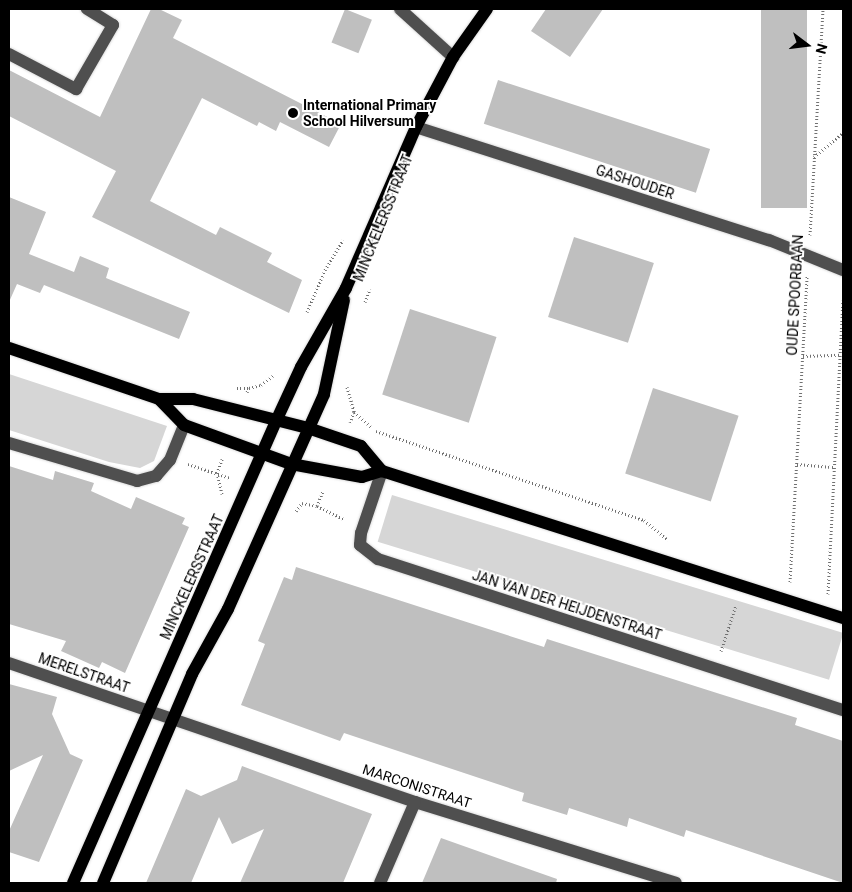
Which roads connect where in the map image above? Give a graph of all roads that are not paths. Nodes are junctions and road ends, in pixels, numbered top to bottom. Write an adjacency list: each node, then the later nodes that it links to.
1 (87, 9): 4 (street)
2 (400, 9): 5 (street)
3 (487, 9): 5 (main road, MINCKELERSSTRAAT)
4 (9, 54)
5 (453, 57): 6 (main road, MINCKELERSSTRAAT)
6 (416, 128): 7 (street, GASHOUDER); 8 (main road, MINCKELERSSTRAAT)
7 (843, 270)
8 (346, 288): 11 (main road, MINCKELERSSTRAAT); 13 (main road, MINCKELERSSTRAAT)
9 (9, 348): 10 (main road)
10 (159, 399): 11 (main road); 12 (main road)
11 (277, 419): 13 (main road); 15 (main road, MINCKELERSSTRAAT)
12 (184, 425): 14 (street); 15 (main road)
13 (308, 428): 16 (main road, MINCKELERSSTRAAT); 17 (main road)
14 (9, 443)
15 (263, 454): 16 (main road); 21 (main road, MINCKELERSSTRAAT)
16 (291, 464): 17 (main road); 22 (main road, MINCKELERSSTRAAT)
17 (382, 470): 18 (main road); 20 (street, JAN VAN DER HEIJDENSTRAAT)
18 (843, 618)
19 (9, 663): 21 (street, MERELSTRAAT)
20 (843, 710)
21 (150, 711): 22 (street, MARCONISTRAAT); 24 (main road, MINCKELERSSTRAAT)
22 (174, 720): 23 (street, MARCONISTRAAT); 25 (main road, MINCKELERSSTRAAT)
23 (415, 802): 26 (street); 27 (street, MARCONISTRAAT)
24 (73, 883)
25 (103, 883)
26 (380, 883)
27 (676, 883)

